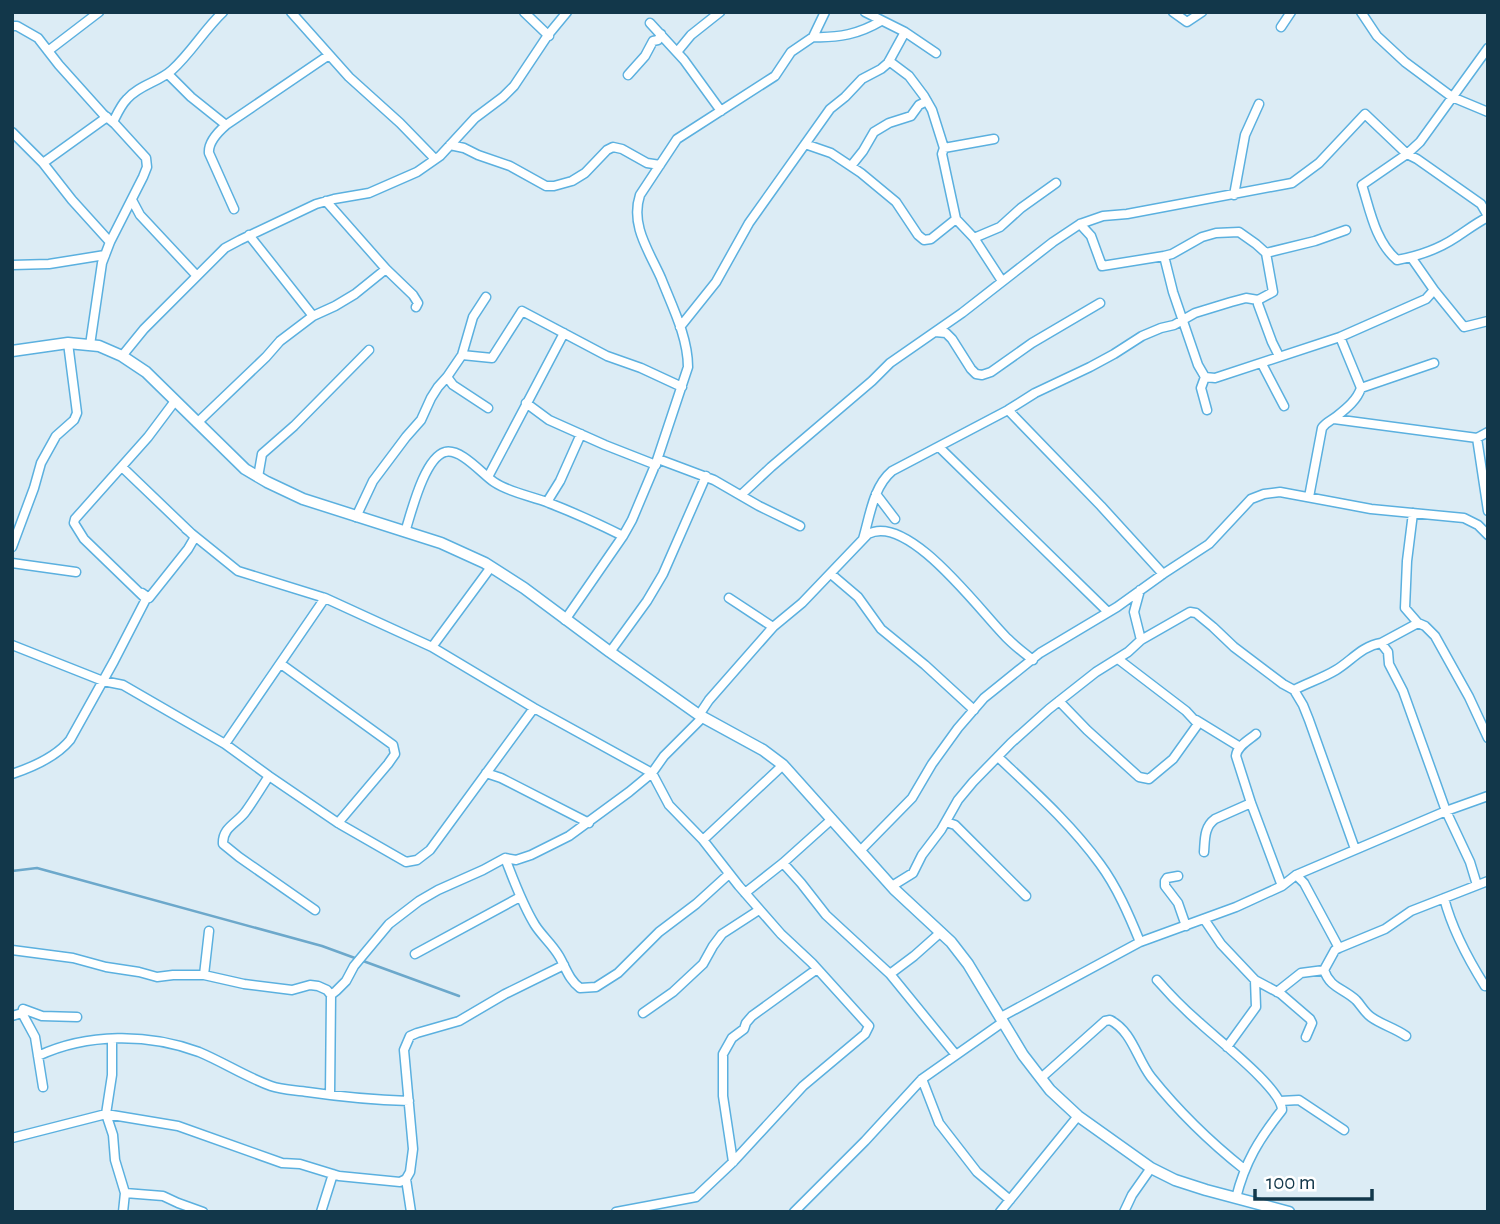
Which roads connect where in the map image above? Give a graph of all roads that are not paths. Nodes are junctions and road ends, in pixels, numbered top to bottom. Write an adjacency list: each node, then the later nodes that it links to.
1 (99, 12): 22 (street)
2 (223, 12): 27 (street)
3 (291, 12): 25 (street)
4 (524, 12): 18 (street)
5 (567, 12): 18 (street)
6 (720, 12): 23 (street)
7 (825, 12): 19 (street)
8 (865, 12): 13 (street)
9 (1173, 12): 10 (street)
10 (1202, 12)
11 (1291, 12): 16 (street)
12 (1361, 12): 29 (street)
13 (881, 21): 17 (street); 19 (street)
14 (650, 23): 20 (street)
15 (12, 26): 22 (street)
16 (1281, 27)
17 (905, 32): 24 (street); 26 (street)
18 (549, 36): 39 (street)
19 (813, 37): 32 (street)
20 (661, 38): 23 (street); 28 (street)
21 (1488, 48): 29 (street)
22 (48, 51): 34 (street)
23 (677, 52): 32 (street)
24 (936, 53)
25 (329, 55): 35 (street); 42 (street)
26 (889, 61): 30 (street); 38 (street)
27 (168, 74): 34 (street); 35 (street)
28 (628, 75)
29 (1452, 97): 33 (street); 41 (street)
30 (927, 101): 40 (street); 45 (street)
31 (1259, 104): 47 (street)
32 (721, 111): 44 (street)
33 (1488, 112)
34 (110, 120): 43 (street); 48 (street)
35 (226, 125): 50 (street)
36 (12, 132): 43 (street)
37 (994, 139): 40 (street)
38 (805, 144): 45 (street); 76 (street)
39 (450, 145): 42 (street); 44 (street)
40 (944, 148): 54 (street)
41 (1407, 154): 47 (street); 53 (street); 63 (street)
42 (435, 159): 49 (street)
43 (43, 163): 59 (street)
44 (660, 165): 76 (street)
45 (851, 166): 54 (street)
46 (1056, 183): 58 (street)
47 (1234, 195): 55 (street)
48 (132, 200): 51 (street); 52 (street)
49 (326, 201): 57 (street); 65 (street)
50 (234, 209)
51 (140, 215): 52 (street); 66 (street)
52 (124, 216): 59 (street)
53 (1488, 216): 63 (street)
54 (956, 219): 58 (street)
55 (1080, 224): 62 (street); 67 (street)
56 (1346, 230): 60 (street)
57 (249, 235): 66 (street); 73 (street)
58 (974, 239): 67 (street)
59 (110, 242): 61 (street)
60 (1266, 253): 62 (street); 70 (street)
61 (105, 255): 64 (street); 81 (street)
62 (1164, 256): 74 (street)
63 (1411, 257): 68 (street)
64 (12, 265)
65 (386, 269): 72 (street); 73 (street)
66 (197, 276): 85 (street)
67 (1002, 281): 77 (street)
68 (1434, 290): 75 (street); 79 (street)
69 (486, 297): 84 (street)
70 (1258, 300): 74 (street); 86 (street)
71 (1100, 303): 77 (street)
72 (416, 307)
73 (313, 316): 100 (street)
74 (1182, 319): 89 (street); 97 (street)
75 (1488, 321)
76 (680, 327): 91 (street)
77 (935, 332): 111 (street)
78 (564, 333): 84 (street); 91 (street); 94 (street)
79 (1340, 337): 86 (street); 92 (street)
80 (68, 342): 81 (street); 83 (street); 124 (street)
81 (90, 345): 85 (street)
82 (369, 349): 108 (street)
83 (12, 351)
84 (462, 355): 90 (street)
85 (122, 356): 93 (street)
86 (1279, 356): 88 (street)
87 (1434, 363): 92 (street)
88 (1262, 364): 89 (street); 95 (street)
89 (1205, 377): 98 (street)
90 (445, 380): 96 (street); 116 (street)
91 (682, 387): 105 (street)
92 (1361, 388): 99 (street)
93 (175, 401): 100 (street); 106 (street)
94 (526, 403): 102 (street); 109 (street)
95 (1284, 406)
96 (488, 408)
97 (1008, 410): 104 (street); 129 (street)
98 (1207, 410)
99 (1334, 419): 103 (street); 112 (street)
100 (197, 423): 108 (street)
101 (1488, 432): 103 (street)
102 (581, 434): 105 (street); 113 (street)
103 (1477, 438): 114 (street)
104 (939, 447): 110 (street); 135 (street)
105 (657, 462): 107 (street); 122 (street)
106 (122, 467): 119 (street); 130 (street)
107 (706, 476): 111 (street); 144 (street)
108 (258, 477): 116 (street)
109 (488, 477): 113 (street); 120 (street)
110 (876, 494): 117 (street); 123 (street)
111 (741, 495): 118 (street)
112 (1309, 497): 115 (street); 129 (street)
113 (547, 502): 122 (street)
114 (1488, 511)
115 (1413, 513): 121 (street); 138 (street)
116 (356, 517): 120 (street)
117 (895, 519)
118 (800, 526)
119 (186, 529): 130 (street); 132 (street)
120 (405, 532): 126 (street)
121 (1488, 535)
122 (623, 536): 137 (street)
123 (863, 539): 128 (street); 146 (street)
124 (12, 547)
125 (12, 563): 127 (street)
126 (491, 567): 137 (street); 143 (street)
127 (76, 572)
128 (831, 573): 139 (street); 152 (street)
129 (1163, 574): 131 (street)
130 (131, 585): 148 (street)
131 (1140, 590): 134 (street); 136 (street)
132 (325, 598): 143 (street); 147 (street)
133 (729, 598): 139 (street)
134 (1119, 605): 135 (street); 136 (street)
135 (1108, 612): 146 (street)
136 (1134, 612): 140 (street)
137 (565, 620): 144 (street)
138 (1418, 623): 141 (street); 156 (street)
139 (774, 627): 153 (street)
140 (1141, 640): 145 (street); 149 (street)
141 (1381, 643): 149 (street); 167 (street)
142 (12, 645): 148 (street)
143 (432, 647): 151 (street)
144 (610, 652): 153 (street)
145 (1118, 659): 150 (street); 154 (street)
146 (1033, 660): 152 (street)
147 (281, 664): 157 (street); 171 (street)
148 (103, 681): 157 (street); 163 (street)
149 (1294, 690): 173 (street)
150 (1059, 701): 154 (street); 159 (street)
151 (534, 708): 161 (street); 162 (street)
152 (974, 710): 174 (street)
153 (701, 716): 160 (street); 162 (street)
154 (1196, 720): 158 (street)
155 (1256, 734): 158 (street)
156 (1488, 738)
157 (225, 744): 164 (street)
158 (1240, 747): 166 (street)
159 (998, 757): 170 (street); 195 (street)
160 (783, 765): 168 (street); 172 (street)
161 (486, 773): 169 (street); 171 (street)
162 (652, 773): 169 (street); 172 (street)
163 (12, 774)
164 (269, 776): 171 (street); 189 (street)
165 (1488, 796): 167 (street)
166 (1251, 803): 175 (street); 184 (street)
167 (1446, 811): 173 (street); 182 (street)
168 (832, 819): 174 (street); 177 (street)
169 (589, 822): 176 (street)
170 (946, 822): 183 (street); 187 (street)
171 (338, 823)
172 (703, 840): 178 (street)
173 (1355, 849): 179 (street)
174 (860, 851): 183 (street)
175 (1204, 852)
176 (505, 858): 186 (street); 209 (street)
177 (783, 863): 185 (street); 202 (street)
178 (729, 874): 185 (street); 199 (street)
179 (1296, 875): 184 (street); 196 (street)
180 (1178, 876): 192 (street)
181 (1488, 881): 182 (street)
182 (1477, 885): 188 (street)
183 (892, 886): 194 (street)
184 (1282, 886): 191 (street)
185 (744, 893): 190 (street)
186 (520, 897): 198 (street); 199 (street)
187 (1026, 897)
188 (1444, 898): 196 (street); 206 (street)
189 (315, 910)
190 (759, 910): 200 (street); 211 (street)
191 (1205, 919): 192 (street); 205 (street)
192 (1186, 926): 195 (street)
193 (209, 931): 203 (street)
194 (941, 932): 202 (street); 214 (street)
195 (1140, 942): 214 (street)
196 (1339, 948): 201 (street)
197 (12, 950): 203 (street)
198 (415, 954)
199 (564, 965): 225 (street)
200 (817, 969): 231 (street); 231 (street)
201 (1324, 970): 207 (street); 215 (street)
202 (890, 974): 219 (street)
203 (204, 975): 209 (street)
204 (1157, 980): 218 (street)
205 (1255, 980): 207 (street); 208 (street)
206 (1485, 986)
207 (1274, 990): 208 (street); 216 (street)
208 (1256, 993): 218 (street)
209 (331, 995): 224 (street)
210 (22, 1013): 212 (street); 213 (street); 220 (street)
211 (643, 1013)
212 (12, 1017)
213 (77, 1017)
214 (1002, 1020): 219 (street); 221 (street)
215 (1406, 1036)
216 (1306, 1037)
217 (112, 1039): 220 (street); 224 (street); 227 (street)
218 (1227, 1047): 226 (street)
219 (956, 1055): 222 (street)
220 (38, 1056): 223 (street)
221 (1041, 1078): 228 (street); 233 (street)
222 (922, 1079): 238 (street); 245 (street)
223 (43, 1087)
224 (330, 1095): 225 (street)
225 (409, 1101): 235 (street)
226 (1280, 1101): 229 (street); 233 (street)
227 (106, 1114): 230 (street); 234 (street); 236 (street)
228 (1078, 1116): 232 (street); 238 (street)
229 (1344, 1130)
230 (12, 1138)
231 (733, 1162): 244 (street)
232 (1151, 1168): 237 (street); 247 (street)
233 (1244, 1169): 237 (street)
234 (333, 1174): 235 (street); 242 (street)
235 (406, 1179): 243 (street)
236 (125, 1194): 240 (street); 241 (street)
237 (1236, 1198): 239 (street)
238 (1010, 1200): 246 (street)
239 (1273, 1210): 248 (street)
240 (123, 1212)
241 (203, 1212)
242 (321, 1212)
243 (411, 1212)
244 (616, 1212)
245 (794, 1212)
246 (1000, 1212)
247 (1124, 1212)
248 (1289, 1212)

